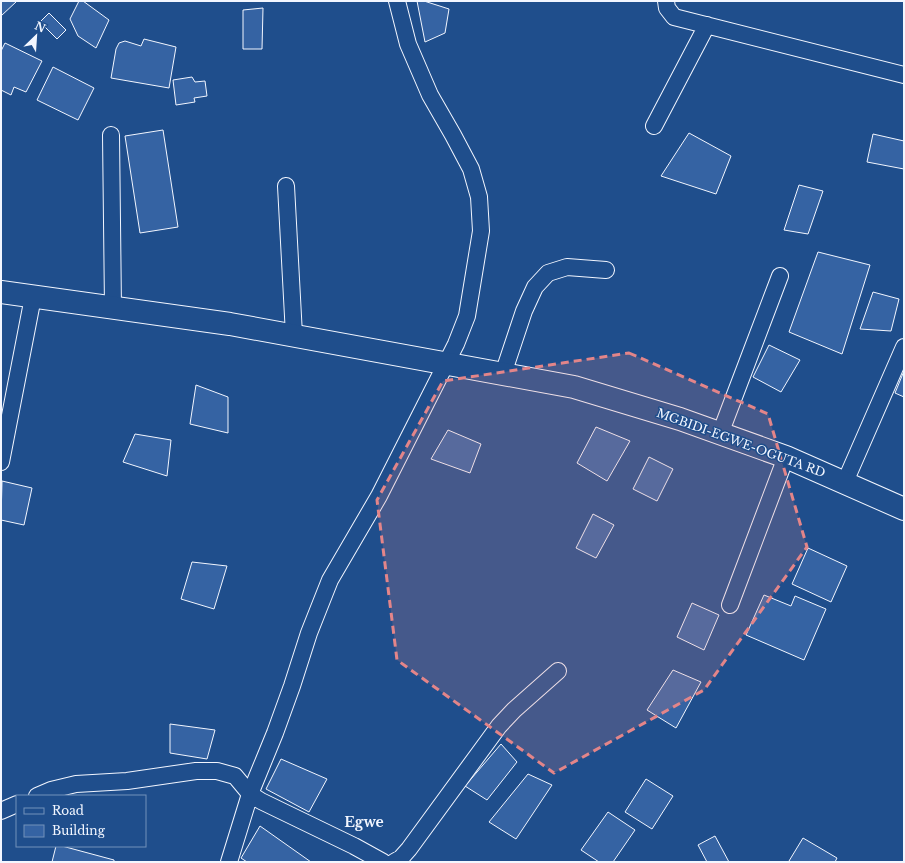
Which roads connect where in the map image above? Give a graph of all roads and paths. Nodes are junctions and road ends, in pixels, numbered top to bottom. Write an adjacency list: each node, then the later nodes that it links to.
1 (397, 1): 15 (street)
2 (666, 1): 3 (street)
3 (708, 25): 4 (street); 5 (street)
4 (904, 75)
5 (654, 126)
6 (111, 135): 12 (street)
7 (286, 186): 13 (street)
8 (606, 270): 16 (street)
9 (780, 276): 17 (street)
10 (1, 292): 11 (street, MGBIDI-EGWE-OGUTA RD)
11 (34, 297): 12 (street, MGBIDI-EGWE-OGUTA RD); 19 (street)
12 (113, 308): 13 (street, MGBIDI-EGWE-OGUTA RD)
13 (294, 335): 15 (street, MGBIDI-EGWE-OGUTA RD)
14 (904, 347): 20 (street)
15 (445, 363): 16 (street, MGBIDI-EGWE-OGUTA RD); 24 (street)
16 (503, 374): 17 (street, MGBIDI-EGWE-OGUTA RD)
17 (720, 434): 18 (street, MGBIDI-EGWE-OGUTA RD)
18 (786, 458): 20 (street, MGBIDI-EGWE-OGUTA RD); 22 (street)
19 (1, 462)
20 (845, 482): 21 (street, MGBIDI-EGWE-OGUTA RD)
21 (904, 509)
22 (730, 606)
23 (558, 671): 30 (street)
24 (250, 794): 25 (street); 28 (street); 29 (street)
25 (39, 795)
26 (16, 804): 27 (street)
27 (1, 811)
28 (229, 862)
29 (383, 862)
30 (394, 862)

